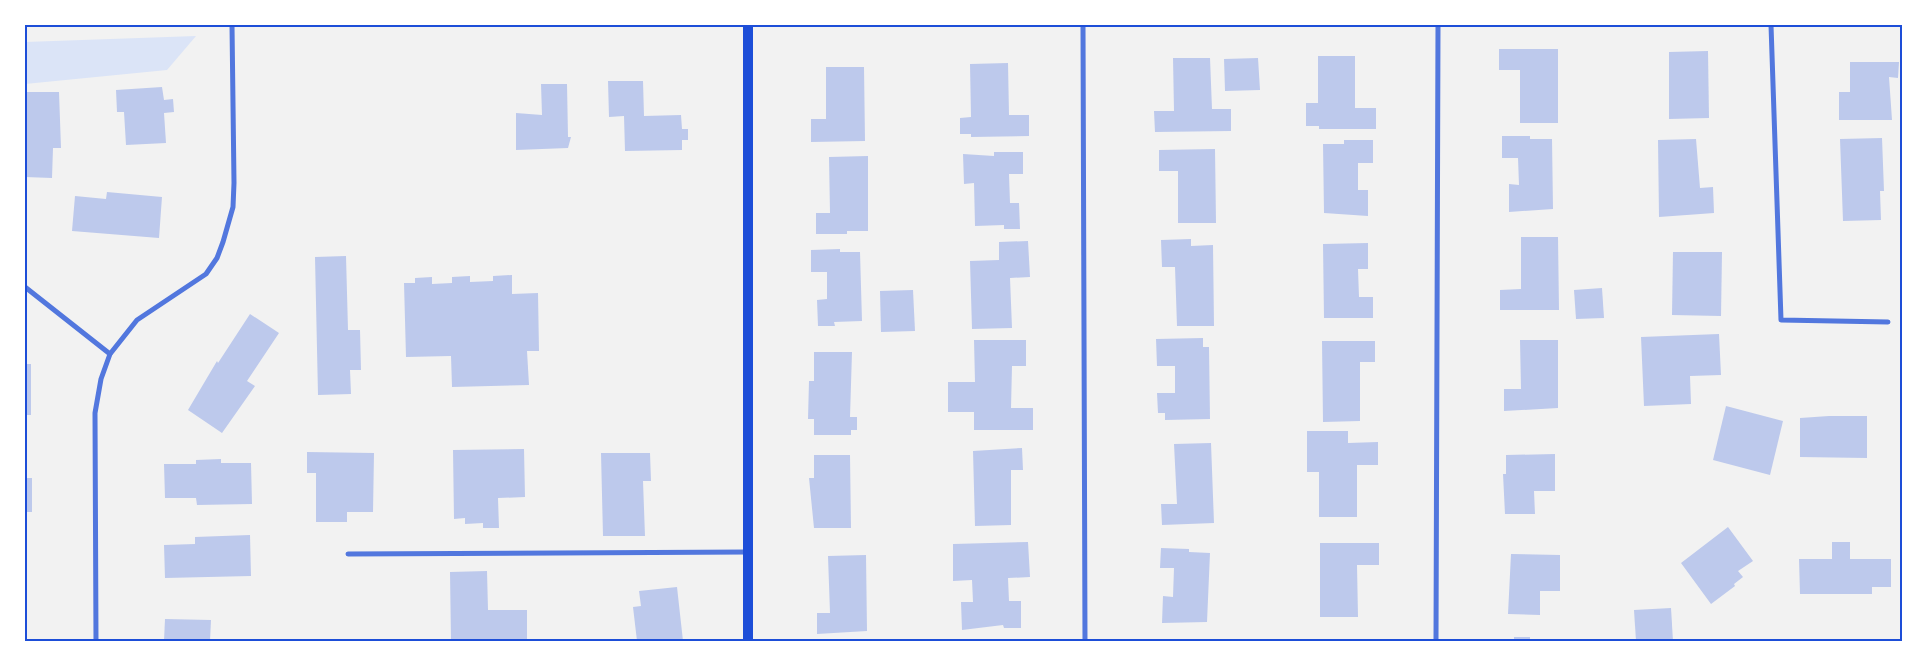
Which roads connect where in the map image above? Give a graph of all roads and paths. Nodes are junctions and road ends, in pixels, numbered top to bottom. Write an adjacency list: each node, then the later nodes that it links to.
1 (232, 25): 8 (street)
2 (748, 25): 9 (main road)
3 (1084, 25): 13 (street)
4 (1438, 25): 14 (street)
5 (1771, 25): 7 (street)
6 (25, 287): 8 (street)
7 (1888, 322)
8 (110, 354): 11 (street)
9 (748, 552): 10 (street); 12 (main road)
10 (348, 554)
11 (96, 641)
12 (748, 641)
13 (1085, 641)
14 (1436, 641)

